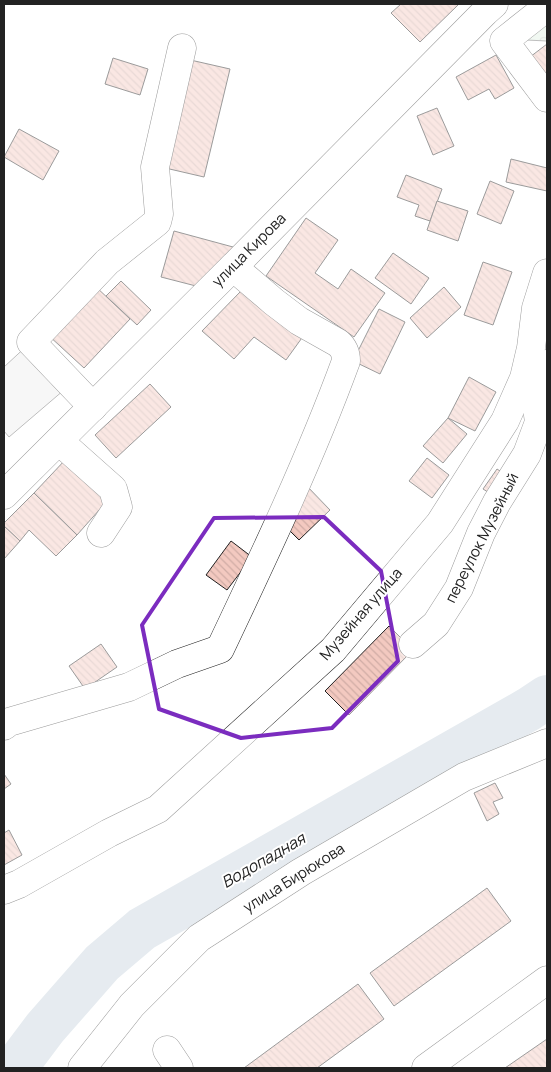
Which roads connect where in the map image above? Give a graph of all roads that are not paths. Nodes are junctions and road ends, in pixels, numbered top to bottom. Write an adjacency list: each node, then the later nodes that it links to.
1 (486, 6): 5 (street, улица Кирова)
2 (547, 7): 4 (street)
3 (182, 48): 8 (street)
4 (547, 98)
5 (233, 267): 8 (street, улица Кирова); 13 (street)
6 (547, 273): 7 (street, Музейная улица)
7 (532, 340): 12 (street, переулок Музейный); 15 (street, Музейная улица)
8 (93, 407): 9 (street, улица Кирова)
9 (59, 441): 10 (street, улица Кирова); 11 (street)
10 (4, 496)
11 (101, 533)
12 (413, 644)
13 (4, 726)
14 (547, 743): 17 (street, улица Бирюкова)
15 (4, 890)
16 (547, 980): 18 (street)
17 (82, 1068)
18 (426, 1068)

